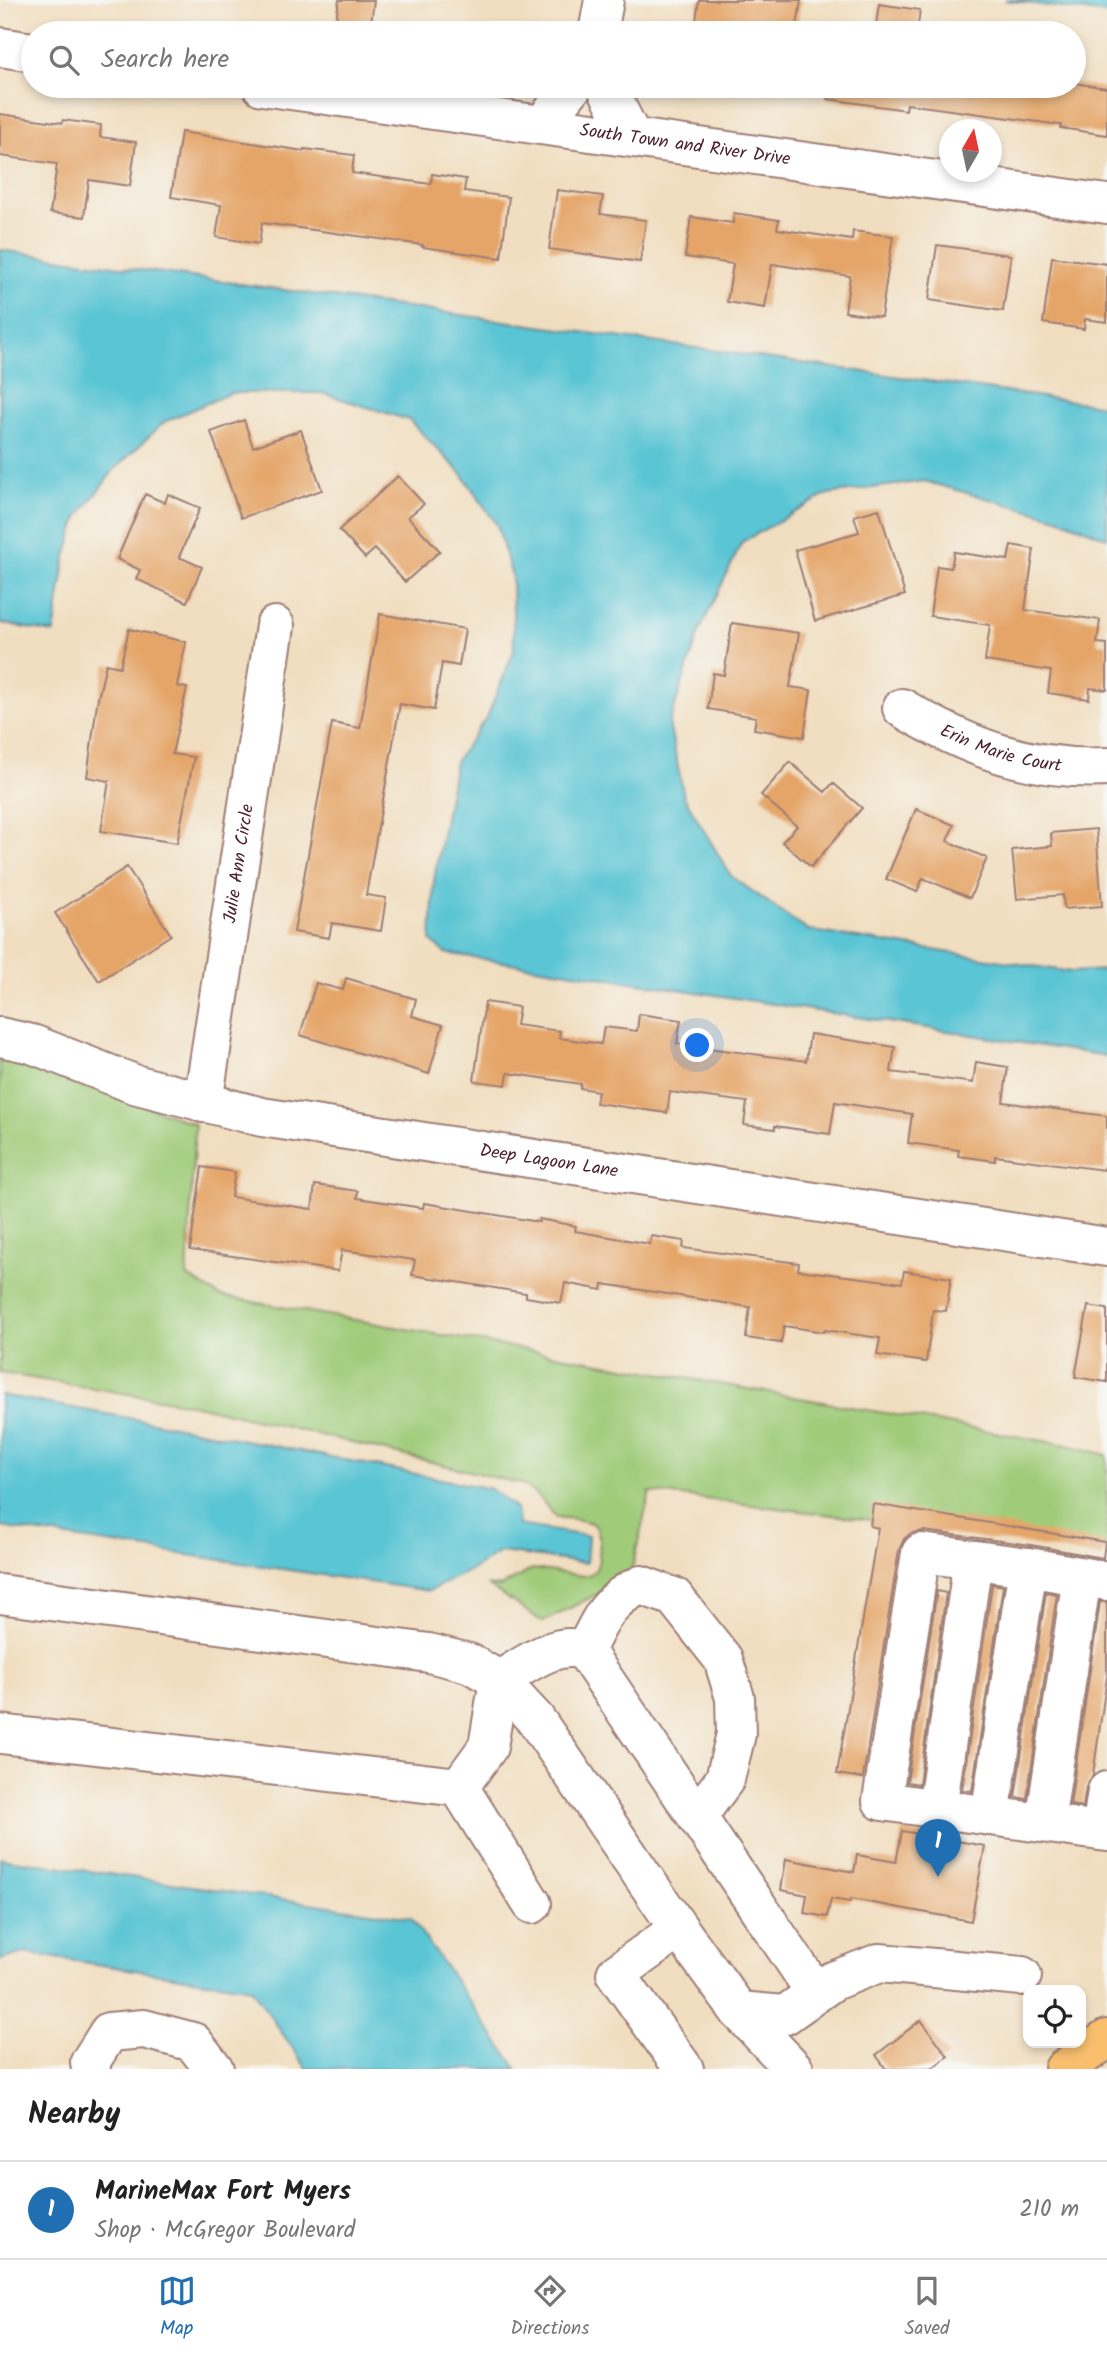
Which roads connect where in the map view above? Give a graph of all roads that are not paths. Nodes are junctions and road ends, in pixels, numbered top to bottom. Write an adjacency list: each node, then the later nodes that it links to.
1 (604, 0): 2 (street)
2 (600, 21)
3 (0, 47): 4 (street)
4 (21, 50)
5 (351, 98): 8 (street, South Town and River Drive)
6 (564, 98): 8 (street)
7 (612, 98): 9 (street)
8 (543, 124): 9 (street, South Town and River Drive)
9 (632, 137): 10 (street, South Town and River Drive)
10 (1107, 204)
11 (275, 626): 15 (street, Julie Ann Circle)
12 (902, 708): 13 (street, Erin Marie Court)
13 (1107, 767)
14 (0, 1037): 15 (street, Deep Lagoon Lane)
15 (203, 1103): 16 (street, Deep Lagoon Lane)
16 (1107, 1247)
17 (973, 1560): 18 (street); 26 (street); 26 (street)
18 (1028, 1567): 19 (street); 27 (street)
19 (1095, 1579): 29 (street)
20 (0, 1594): 22 (street)
21 (585, 1651): 22 (street); 28 (street); 28 (street)
22 (499, 1680): 24 (street); 32 (street)
23 (0, 1734): 24 (street)
24 (459, 1787): 31 (street)
25 (1107, 1791): 30 (street)
26 (937, 1809): 27 (street)
27 (990, 1816): 29 (street)
28 (697, 1817): 34 (street)
29 (1045, 1824): 30 (street)
30 (1104, 1831)
31 (532, 1904)
32 (679, 1929): 35 (street); 39 (street)
33 (1022, 1976): 34 (street)
34 (816, 1993): 35 (street)
35 (739, 2011): 40 (street); 41 (street)
36 (1107, 2039): 42 (main road)
37 (91, 2069): 38 (street)
38 (214, 2069)
39 (684, 2069)
40 (766, 2069)
41 (794, 2069)
42 (1065, 2069)

